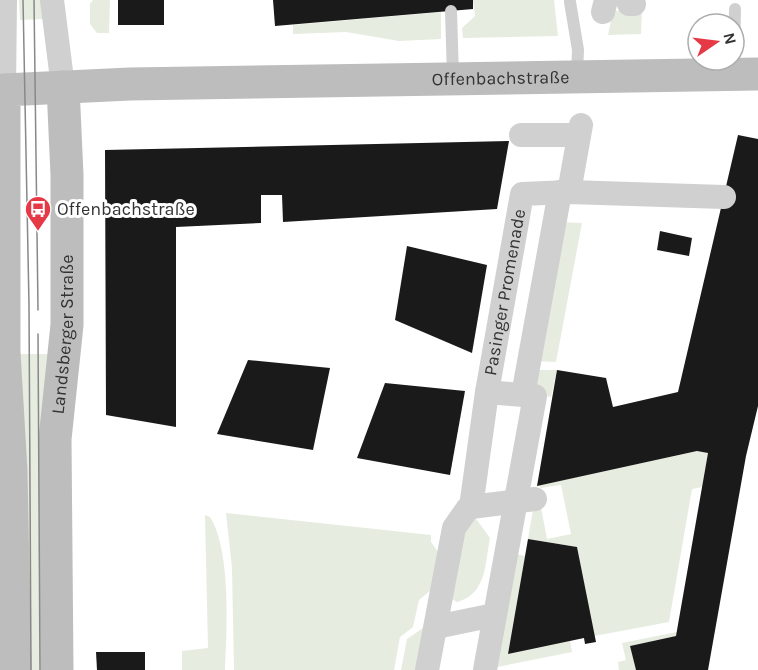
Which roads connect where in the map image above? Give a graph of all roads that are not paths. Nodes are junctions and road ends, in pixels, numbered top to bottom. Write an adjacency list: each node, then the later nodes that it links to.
1 (5, 0): 11 (street)
2 (52, 0): 10 (street, Landsberger Straße)
3 (570, 2): 8 (lane)
4 (735, 9): 6 (lane)
5 (451, 11): 9 (lane)
6 (735, 12)
7 (686, 71): 8 (street, Offenbachstraße)
8 (577, 78): 9 (street, Offenbachstraße)
9 (453, 81): 10 (street, Offenbachstraße)
10 (63, 87): 11 (street, Offenbachstraße); 22 (street, Landsberger Straße)
11 (2, 90): 21 (street)
12 (521, 135): 13 (street, Pasinger Promenade)
13 (564, 192): 14 (street, Pasinger Promenade); 15 (street, Pasinger Promenade); 16 (street, Pasinger Promenade)
14 (724, 196)
15 (487, 392): 16 (street, Pasinger Promenade); 18 (street, Pasinger Promenade)
16 (523, 395): 17 (street)
17 (525, 501): 18 (street); 19 (street)
18 (471, 507): 20 (street, Pasinger Promenade)
19 (494, 615): 20 (street); 24 (street)
20 (436, 627): 23 (street, Pasinger Promenade)
21 (15, 670)
22 (57, 670)
23 (428, 670)
24 (485, 670)

